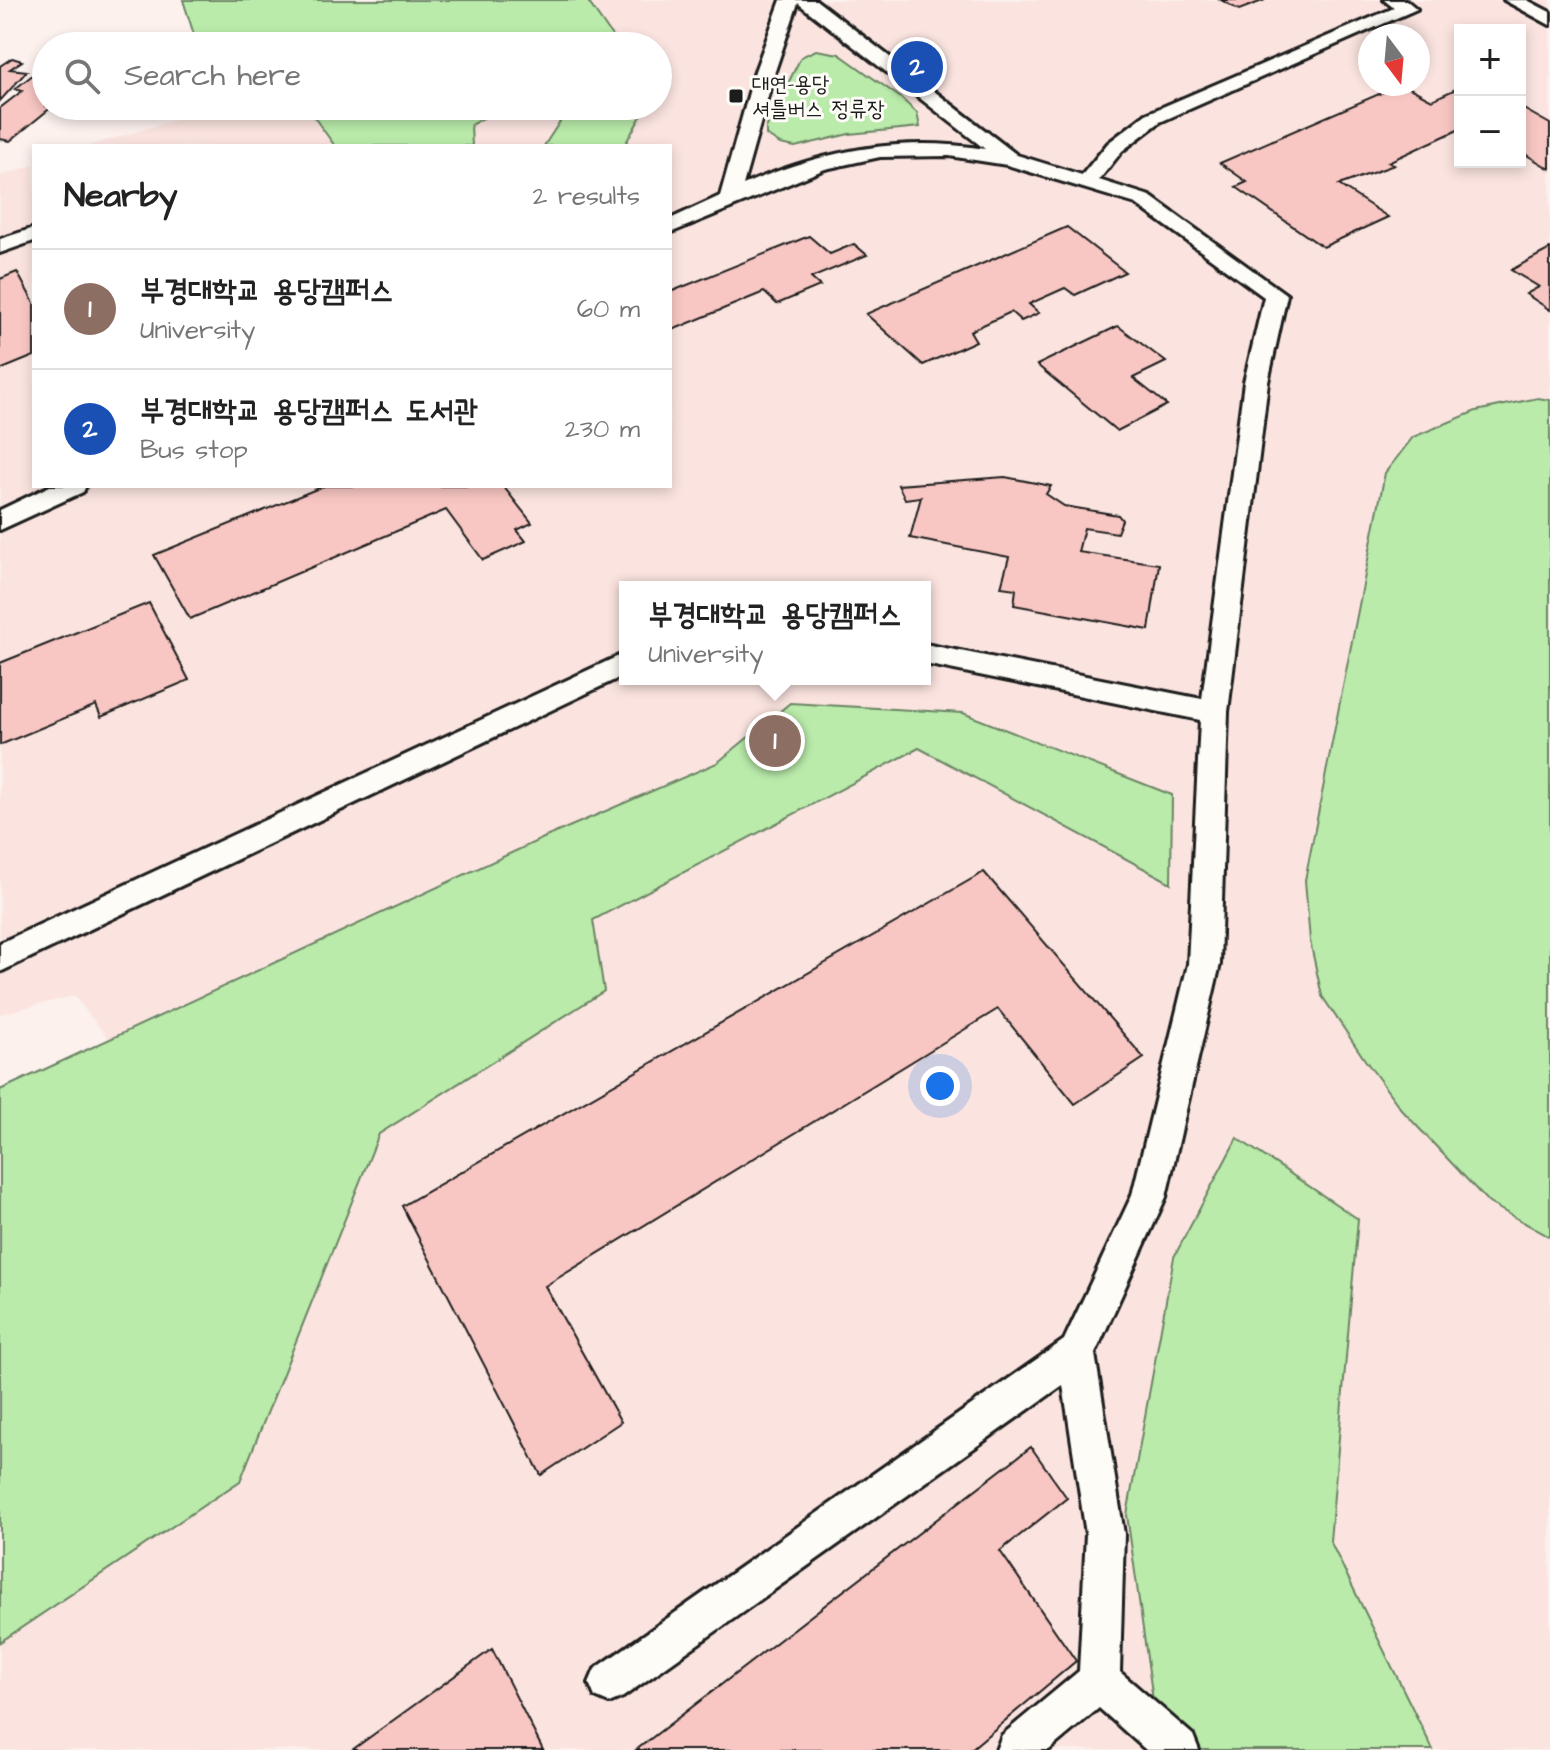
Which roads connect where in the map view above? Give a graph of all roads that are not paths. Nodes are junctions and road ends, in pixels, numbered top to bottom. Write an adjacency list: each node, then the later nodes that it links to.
1 (790, 0): 8 (lane)
2 (805, 0): 6 (lane)
3 (1393, 0): 7 (lane)
4 (1513, 0): 5 (lane)
5 (1550, 19)
6 (1010, 159): 7 (lane); 8 (lane)
7 (1086, 183): 16 (lane)
8 (729, 199): 9 (lane)
9 (672, 226)
10 (32, 235): 11 (lane)
11 (0, 246)
12 (69, 488): 13 (lane)
13 (0, 521)
14 (931, 655): 16 (lane)
15 (619, 666): 17 (lane)
16 (1214, 712): 18 (lane)
17 (0, 958)
18 (1077, 1353): 19 (lane); 20 (lane)
19 (1099, 1681): 21 (lane); 22 (lane)
20 (609, 1683)
21 (1017, 1750)
22 (1178, 1750)

